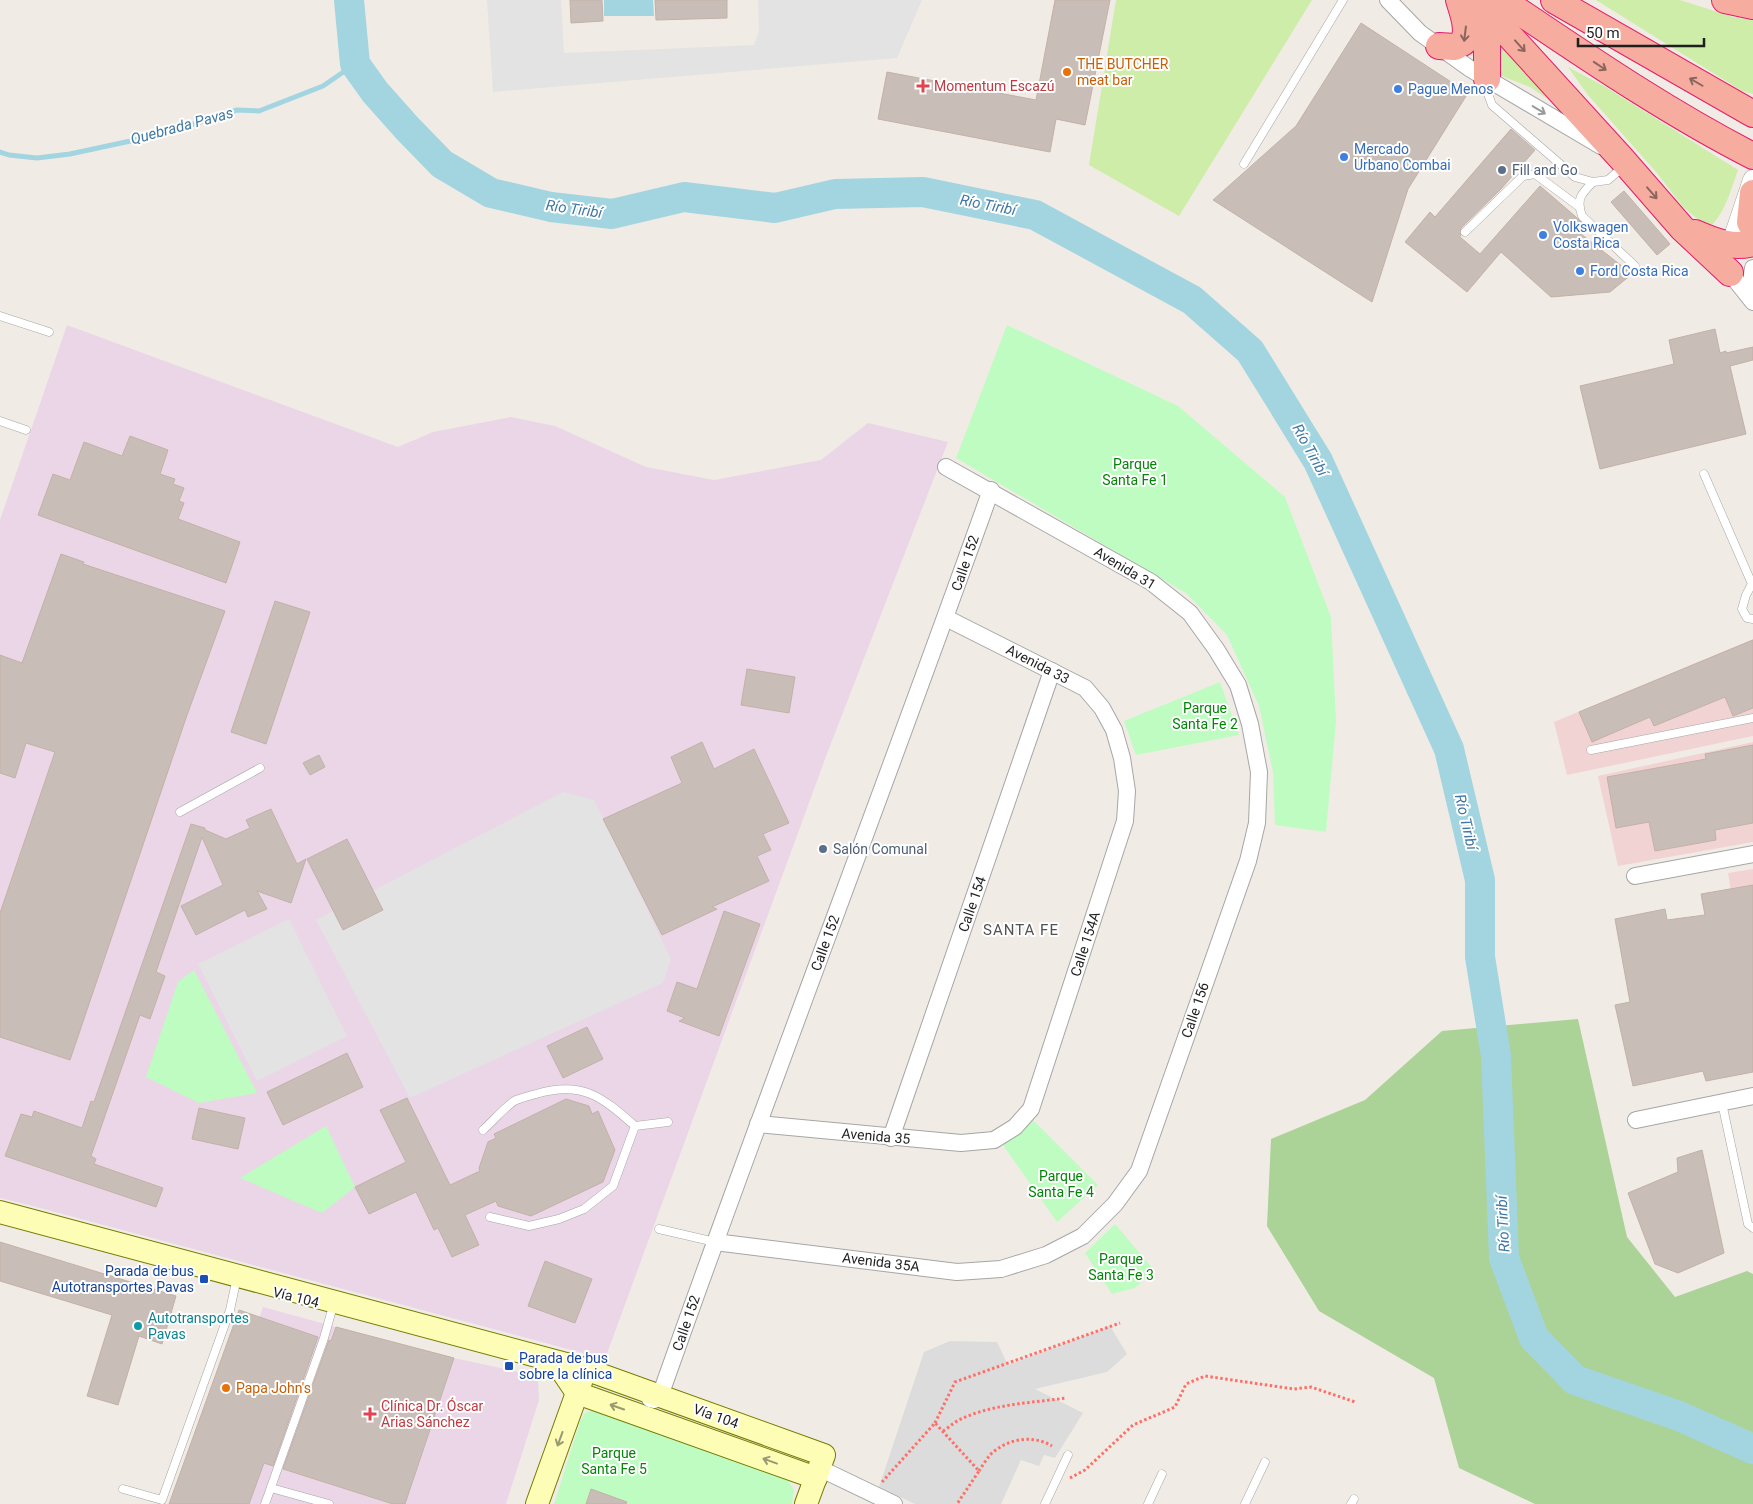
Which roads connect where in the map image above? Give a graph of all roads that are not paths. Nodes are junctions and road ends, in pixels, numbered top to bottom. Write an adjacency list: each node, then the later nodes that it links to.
1 (1343, 0): 13 (lane)
2 (1388, 0): 8 (street)
3 (1459, 0): 8 (highway, one-way to 8)
4 (1554, 0): 10 (highway, one-way to 4)
5 (1725, 0): 7 (highway)
6 (1486, 3): 9 (highway); 11 (highway, one-way to 11); 12 (highway, one-way to 12)
7 (1753, 6)
8 (1438, 46): 9 (street)
9 (1487, 79): 12 (street, one-way to 12); 15 (lane)
10 (1746, 110)
11 (1753, 156)
12 (1624, 161): 15 (lane); 18 (highway, one-way to 18)
13 (1244, 164)
14 (1753, 180): 21 (street)
15 (1594, 182): 17 (lane)
16 (1753, 193): 19 (highway)
17 (1578, 206): 20 (lane); 22 (lane)
18 (1682, 228): 21 (highway); 23 (highway)
19 (1753, 228)
20 (1465, 232)
21 (1742, 245): 23 (street)
22 (1635, 266)
23 (1741, 270): 24 (street)
24 (1751, 299)
25 (0, 316): 26 (lane)
26 (49, 332)
27 (0, 420): 28 (lane)
28 (26, 430)
29 (946, 466): 31 (street, Avenida 31)
30 (1704, 474): 33 (lane)
31 (991, 490): 32 (street, Calle 152); 36 (street, Avenida 31)
32 (946, 618): 34 (street, Avenida 33); 47 (street, Calle 152)
33 (1753, 619)
34 (1052, 671): 37 (street, Avenida 33); 50 (street, Calle 154)
35 (1753, 718): 38 (lane)
36 (1250, 724): 58 (street, Calle 156)
37 (1114, 730): 51 (street, Calle 154A)
38 (1592, 750)
39 (260, 768): 40 (lane)
40 (180, 812)
41 (1753, 854): 42 (street)
42 (1635, 876)
43 (1753, 1096): 44 (street)
44 (1722, 1103): 45 (street); 55 (lane)
45 (1636, 1120)
46 (668, 1122): 48 (lane)
47 (758, 1124): 50 (street, Avenida 35); 57 (street, Calle 152)
48 (635, 1126): 49 (lane); 53 (lane)
49 (483, 1130)
50 (891, 1138): 51 (street, Avenida 35)
51 (994, 1140)
52 (0, 1212): 61 (main road, Vía 104)
53 (490, 1217)
54 (0, 1223): 59 (main road, Vía 104)
55 (1753, 1228)
56 (659, 1229): 57 (lane)
57 (715, 1242): 58 (street, Avenida 35A); 62 (street, Calle 152)
58 (1046, 1255)
59 (236, 1282): 60 (main road, Vía 104); 68 (lane)
60 (333, 1306): 61 (main road, Vía 104); 67 (lane)
61 (582, 1379): 62 (main road, Vía 104); 65 (main road, Vía 104, one-way to 61); 71 (main road, one-way to 71)
62 (660, 1396): 65 (main road, Vía 104)
63 (1068, 1455): 74 (lane)
64 (1265, 1462): 76 (lane)
65 (818, 1473): 72 (main road); 73 (street)
66 (1162, 1474): 75 (lane)
67 (270, 1488): 69 (lane); 70 (lane)
68 (123, 1490)
69 (265, 1504)
70 (329, 1504)
71 (536, 1504)
72 (806, 1504)
73 (894, 1504)
74 (1045, 1504)
75 (1148, 1504)
76 (1245, 1504)

